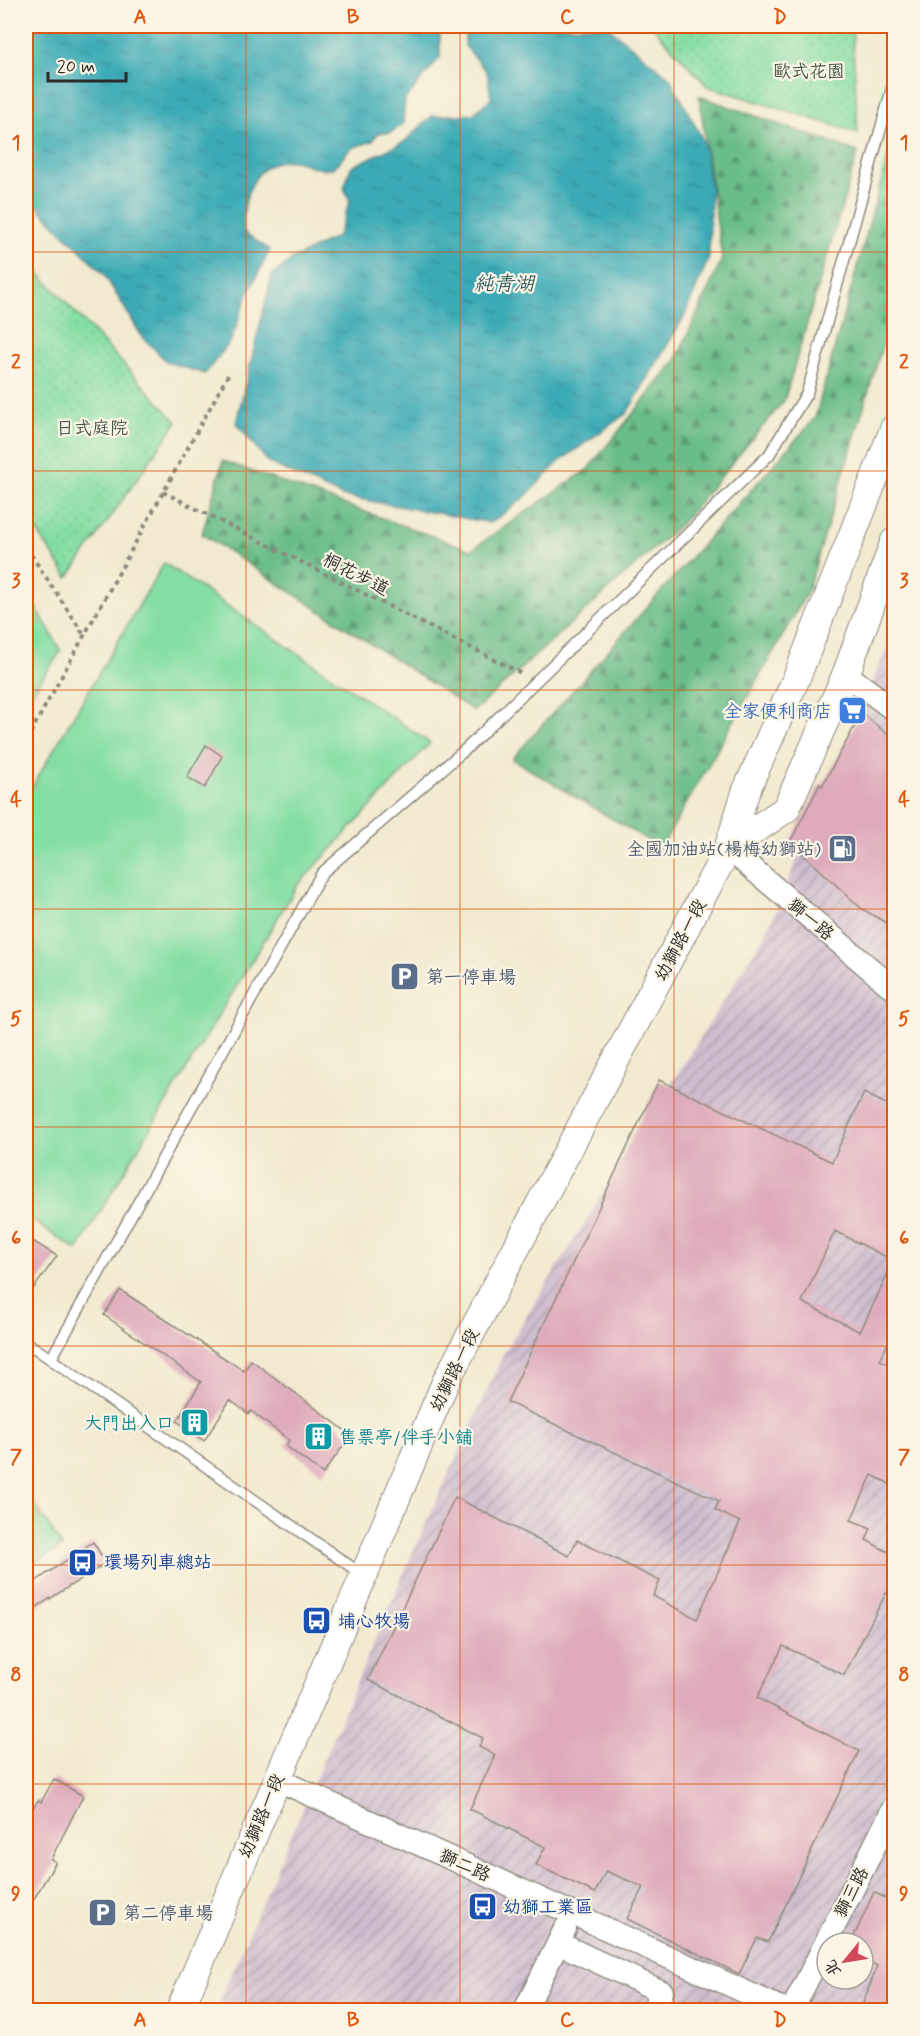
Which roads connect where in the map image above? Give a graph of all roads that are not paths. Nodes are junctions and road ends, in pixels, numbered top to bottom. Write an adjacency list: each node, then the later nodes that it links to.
1 (894, 81): 9 (lane)
2 (894, 428): 6 (street, 幼獅路一段)
3 (894, 542): 4 (street, 幼獅路一段)
4 (846, 674): 5 (street); 6 (street, 幼獅路一段)
5 (894, 710)
6 (728, 848): 7 (street, 獅一路); 10 (street, 幼獅路一段)
7 (894, 989)
8 (26, 1342): 9 (lane)
9 (51, 1359): 10 (lane)
10 (363, 1575): 11 (street, 幼獅路一段)
11 (276, 1779): 13 (street, 獅二路); 15 (street, 幼獅路一段)
12 (894, 1807): 19 (street, 獅三路)
13 (572, 1914): 14 (street); 18 (street, 獅二路)
14 (558, 1943): 16 (street); 17 (street)
15 (180, 2010)
16 (525, 2010)
17 (653, 2010)
18 (785, 2010)
19 (792, 2010)

